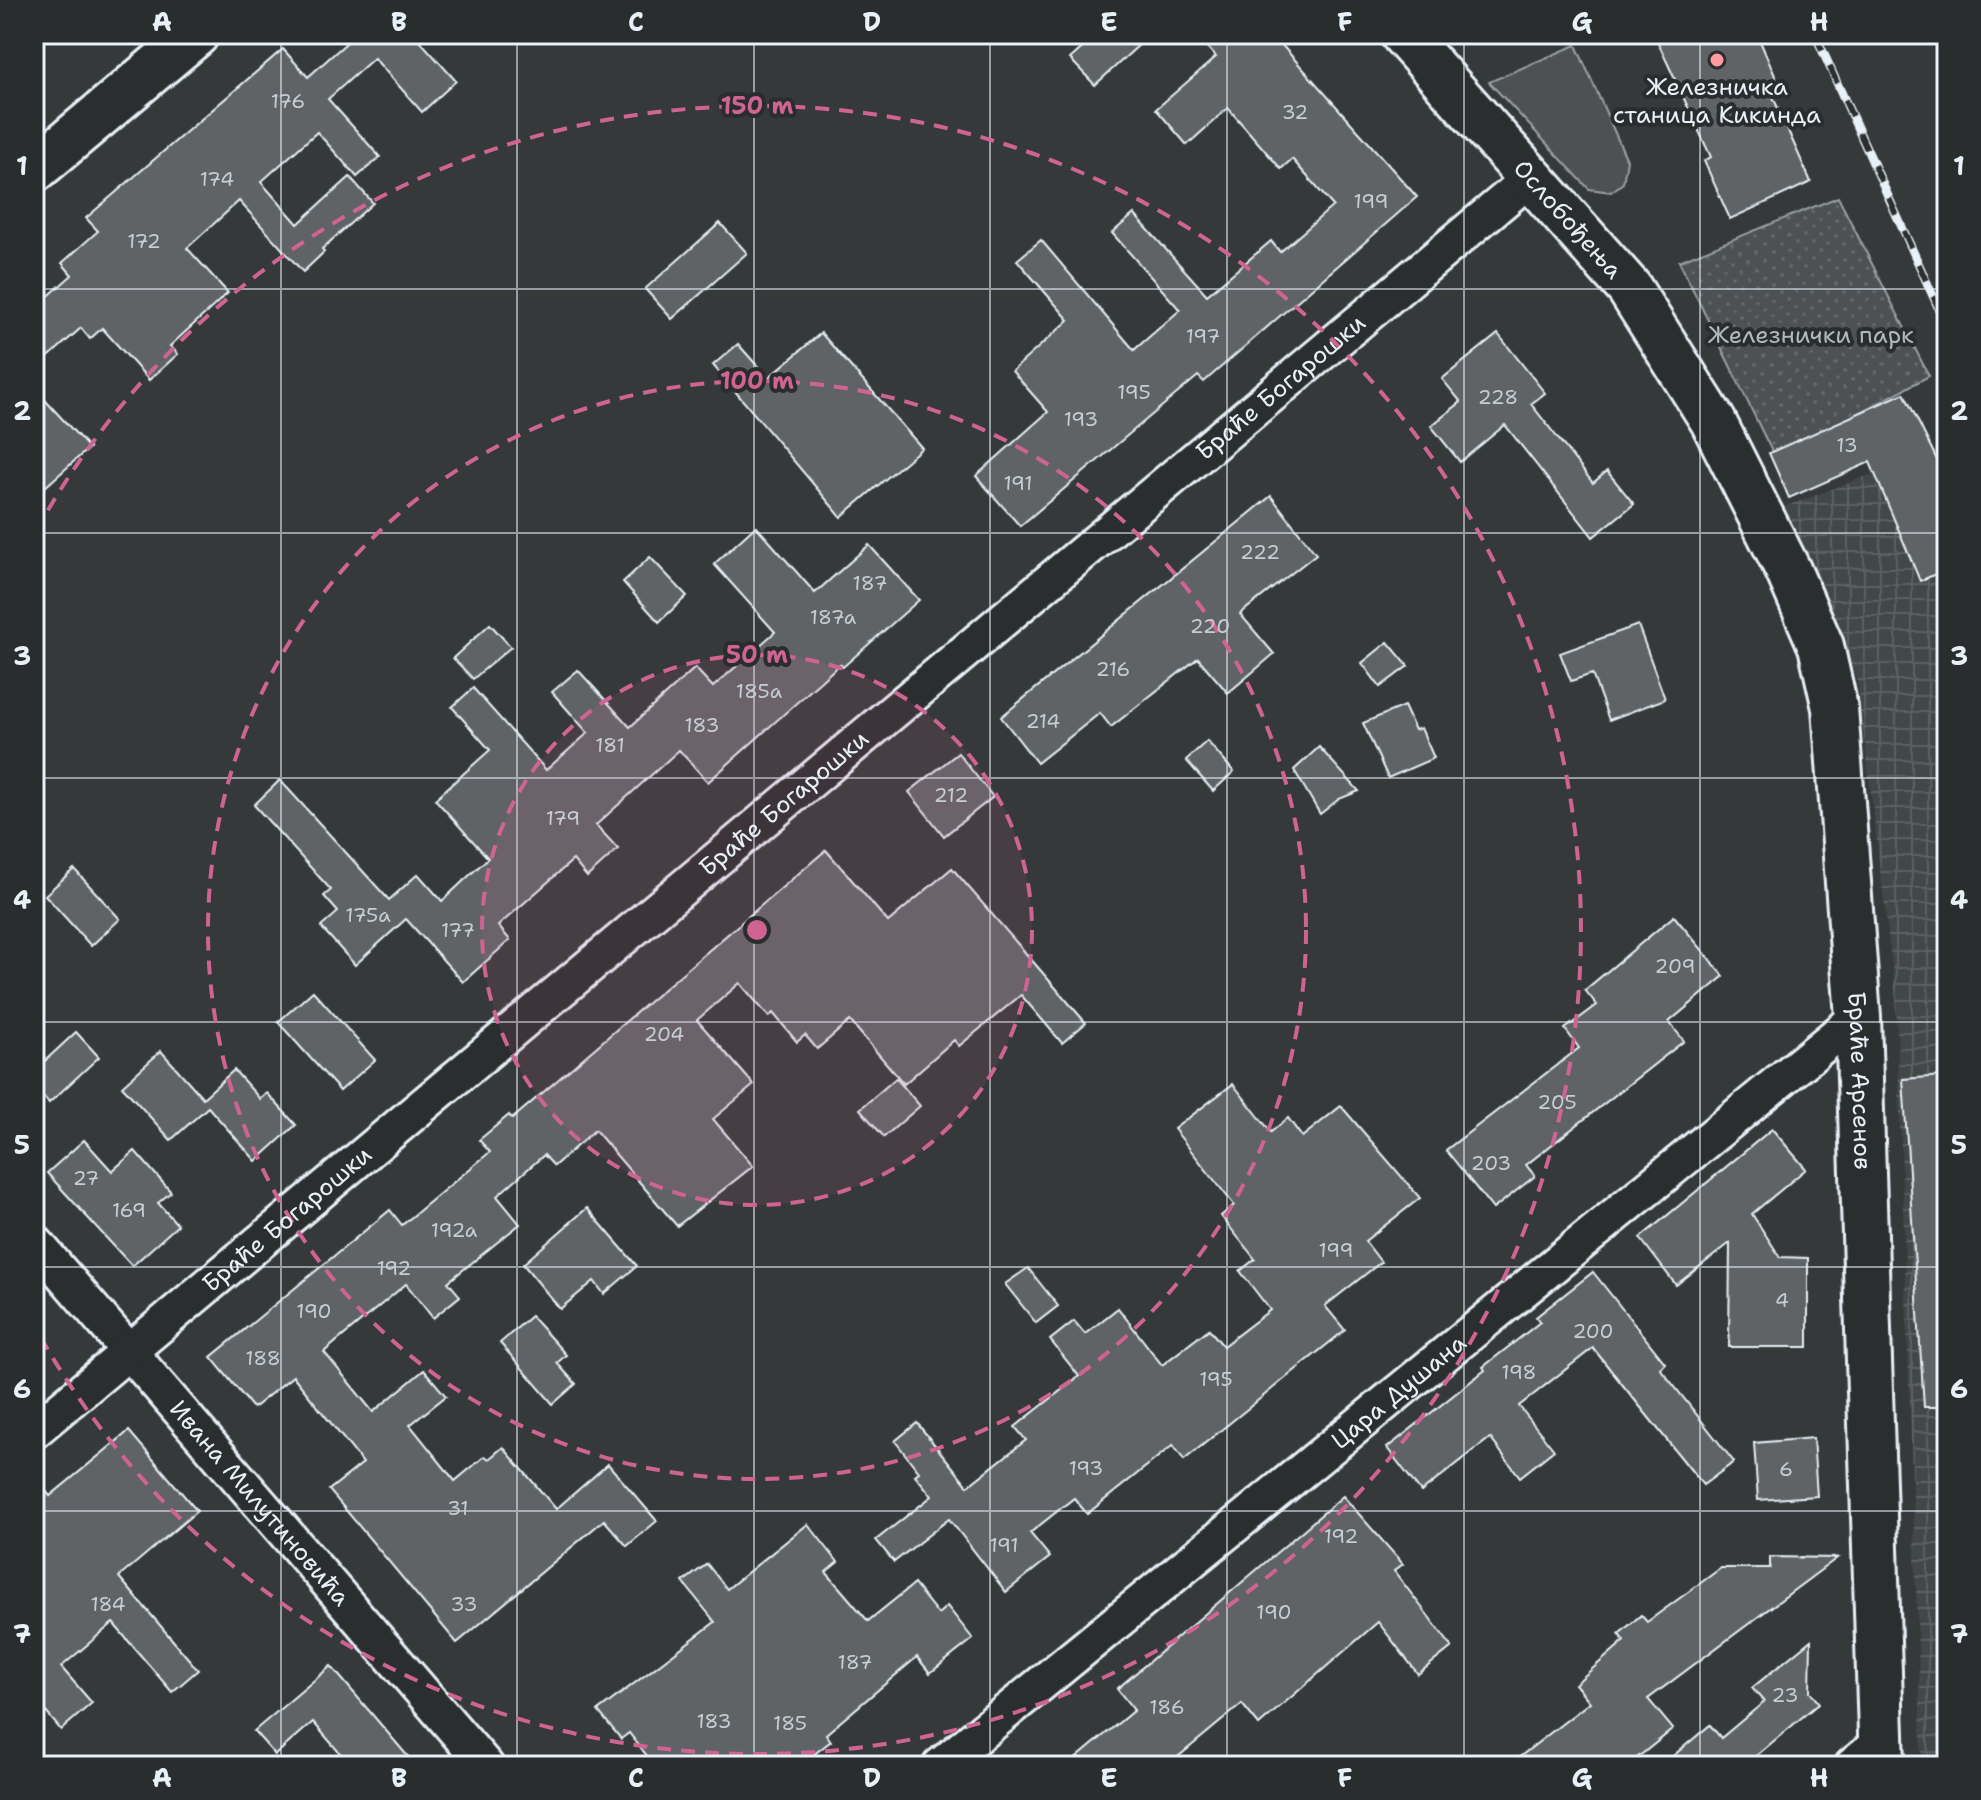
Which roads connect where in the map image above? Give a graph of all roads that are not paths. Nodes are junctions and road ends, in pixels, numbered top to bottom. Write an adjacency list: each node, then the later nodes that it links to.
1 (196, 34): 3 (main road)
2 (1403, 34): 4 (main road, Ослобођења)
3 (34, 170)
4 (1533, 176): 5 (main road, Ослобођења); 8 (street, Браће Богарошки)
5 (1713, 421): 6 (main road, Браће Арсенов)
6 (1858, 1017): 10 (main road, Браће Арсенов); 12 (street, Цара Душана)
7 (34, 1241): 8 (street, Ивана Милутиновића)
8 (130, 1350): 9 (street, Браће Богарошки); 11 (street, Ивана Милутиновића)
9 (34, 1431)
10 (1872, 1758)
11 (486, 1766)
12 (940, 1766)

